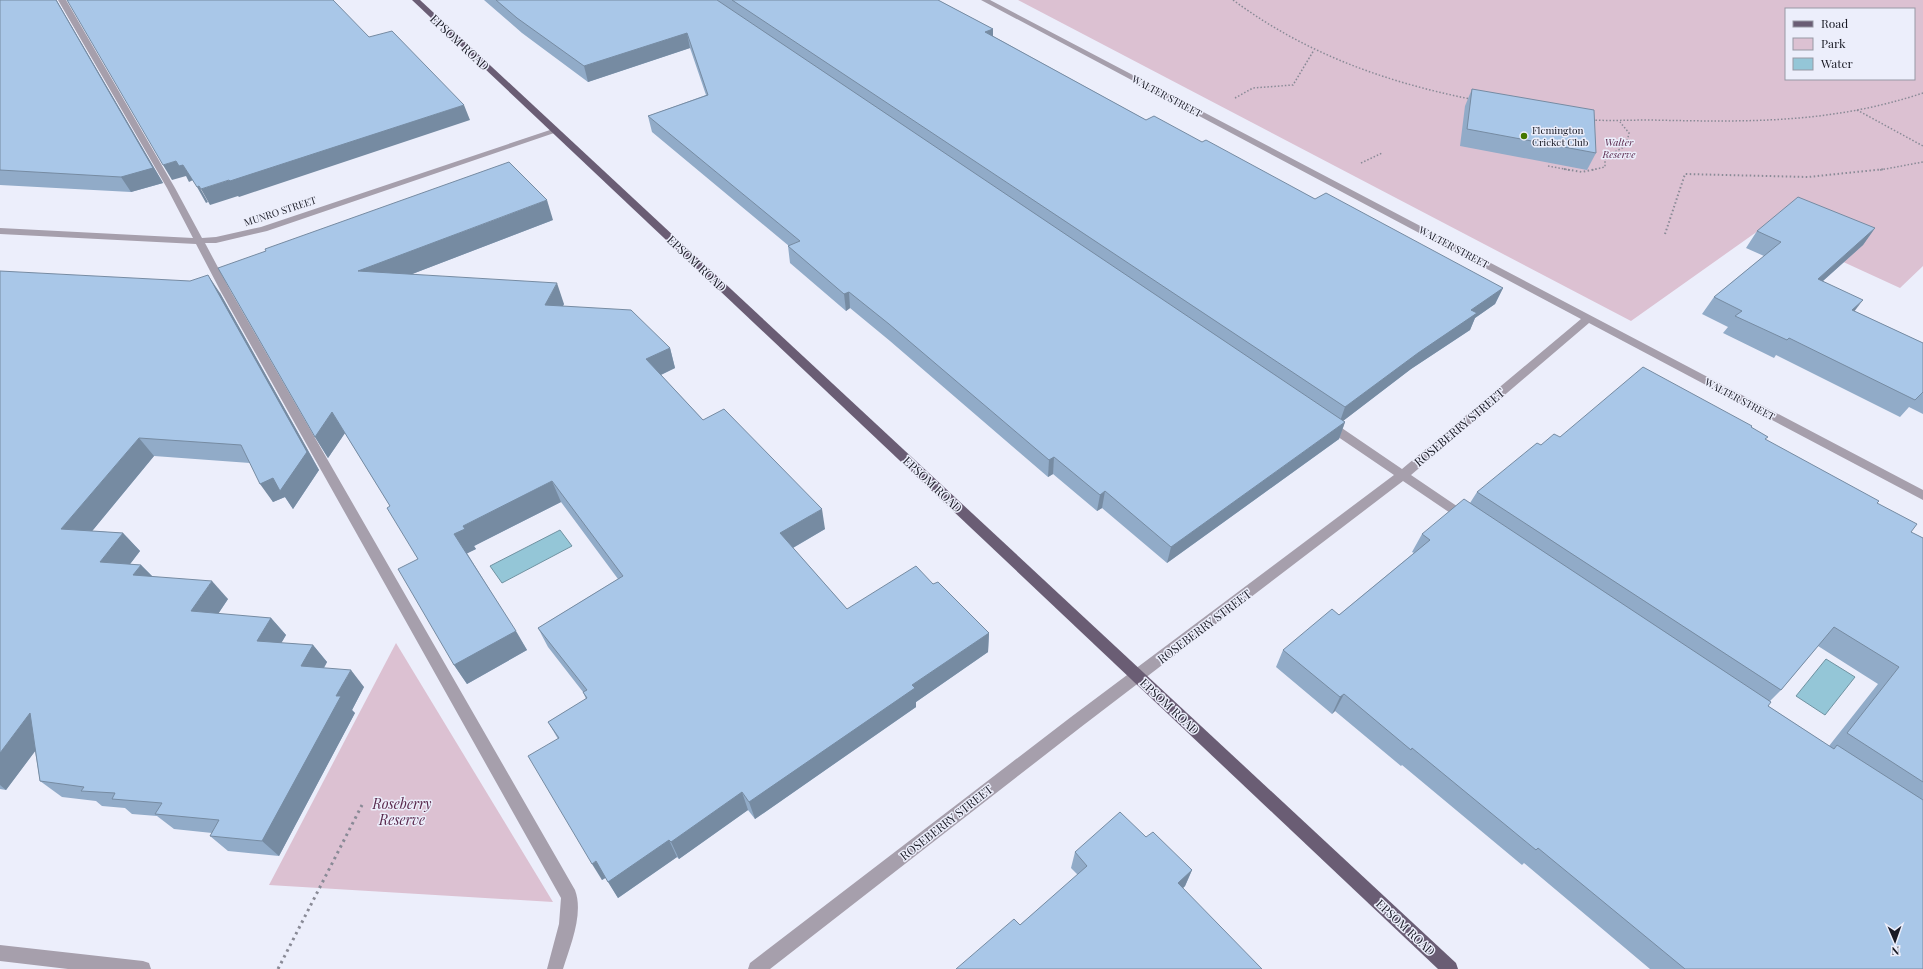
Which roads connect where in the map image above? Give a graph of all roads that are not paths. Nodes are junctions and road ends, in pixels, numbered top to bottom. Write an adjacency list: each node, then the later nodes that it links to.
1 (62, 0): 6 (street)
2 (416, 0): 4 (main road, EPSOM ROAD)
3 (984, 0): 7 (street, WALTER STREET)
4 (556, 131): 6 (street, MUNRO STREET); 12 (main road, EPSOM ROAD)
5 (0, 231): 6 (street, MUNRO STREET)
6 (197, 241): 15 (street)
7 (1588, 318): 9 (street, ROSEBERRY STREET); 10 (street, WALTER STREET)
8 (1318, 417): 9 (street)
9 (1402, 475): 11 (street); 12 (street, ROSEBERRY STREET)
10 (1923, 495)
11 (1474, 523)
12 (1138, 676): 16 (street, ROSEBERRY STREET); 17 (main road, EPSOM ROAD)
13 (0, 953): 14 (street)
14 (143, 969)
15 (555, 969)
16 (756, 969)
17 (1450, 969)

